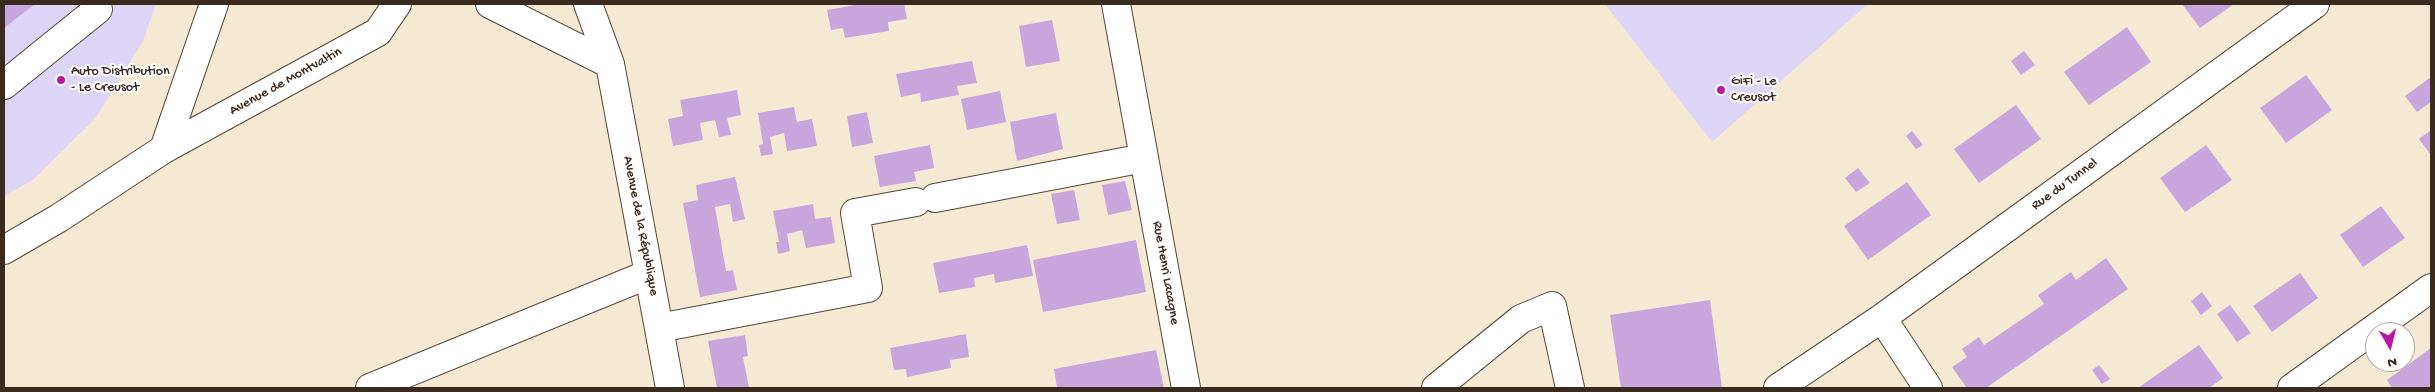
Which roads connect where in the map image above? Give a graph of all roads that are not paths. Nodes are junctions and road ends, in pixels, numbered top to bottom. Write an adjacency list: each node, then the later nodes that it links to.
1 (214, 4): 10 (street)
2 (397, 4): 10 (street, Avenue de Montvaltin)
3 (490, 4): 8 (street)
4 (588, 4): 8 (street, Avenue de la République)
5 (1116, 4): 11 (street, Rue Henri Lacagne)
6 (2316, 4): 15 (street, Rue du Tunnel)
7 (98, 9): 9 (street)
8 (610, 64): 13 (street, Avenue de la République)
9 (4, 85)
10 (164, 149): 12 (street, Avenue de Montvaltin)
11 (1144, 158): 16 (street); 19 (street, Rue Henri Lacagne)
12 (4, 250)
13 (649, 274): 16 (street, Avenue de la République); 17 (street)
14 (2431, 288): 24 (street)
15 (1882, 318): 22 (street, Rue du Tunnel); 23 (street)
16 (659, 328): 18 (street, Avenue de la République)
17 (370, 388)
18 (670, 388)
19 (1186, 388)
20 (1436, 388): 21 (street)
21 (1570, 388)
22 (1778, 388)
23 (1928, 388)
24 (2292, 388)

